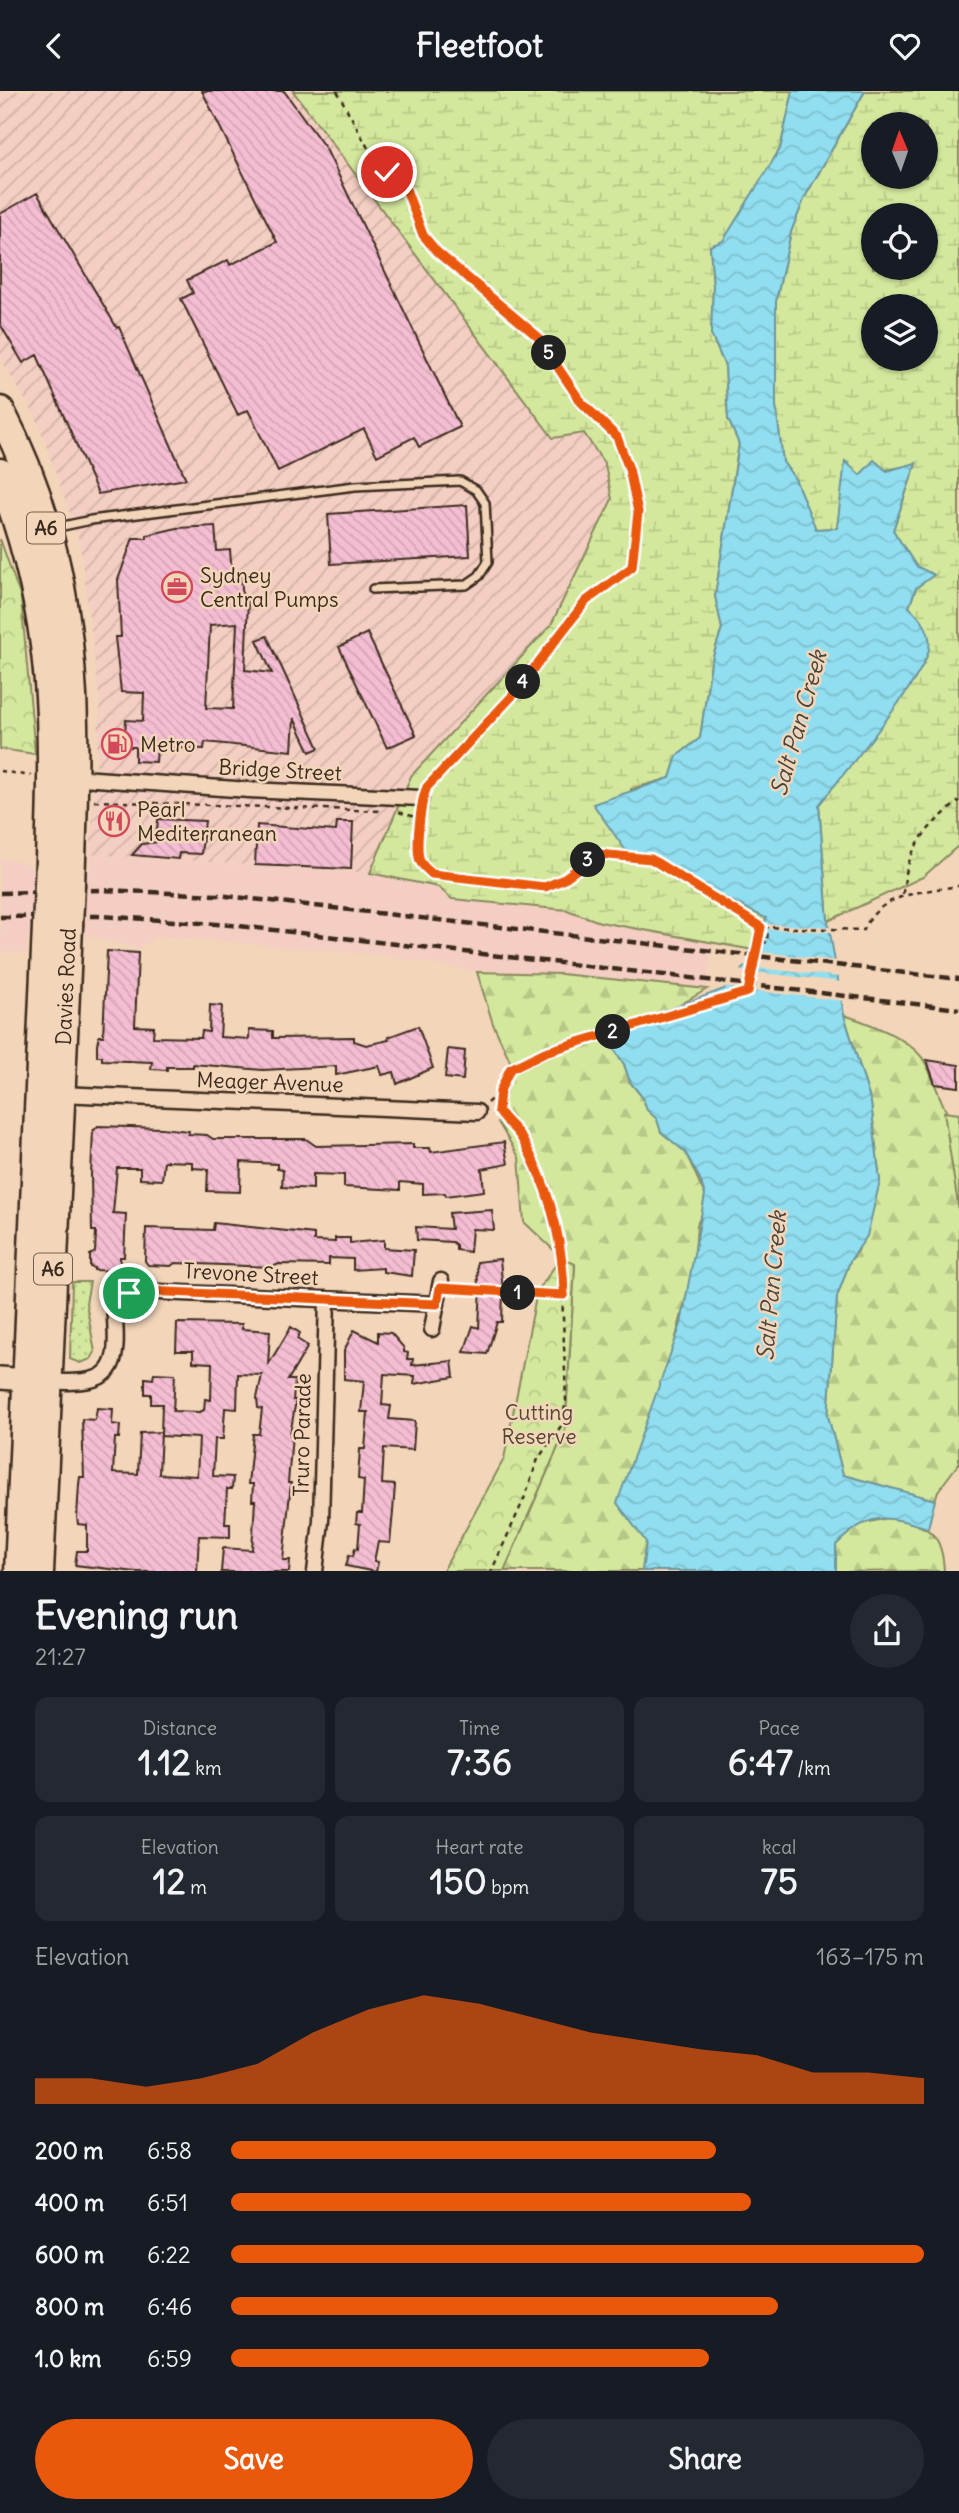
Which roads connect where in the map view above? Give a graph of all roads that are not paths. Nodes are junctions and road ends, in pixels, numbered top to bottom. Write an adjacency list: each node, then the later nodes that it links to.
1 (0, 411): 3 (highway, Davies Road / A6)
2 (0, 473): 3 (highway, Davies Road / A6)
3 (35, 533): 4 (lane); 5 (highway, Davies Road / A6)
4 (373, 589)
5 (62, 782): 6 (street, Bridge Street); 7 (highway, Davies Road / A6, bridge)
6 (421, 798)
7 (57, 926): 8 (highway, Davies Road / A6); 10 (highway, Davies Road / A6)
8 (60, 1094): 9 (street, Meager Avenue); 10 (highway); 15 (highway, Davies Road / A6)
9 (477, 1112)
10 (38, 1122): 15 (highway, Davies Road / A6)
11 (440, 1285): 13 (street)
12 (327, 1299): 13 (street, Trevone Street); 15 (street, Trevone Street); 18 (street, Truro Parade)
13 (437, 1304): 14 (street)
14 (432, 1329)
15 (25, 1380): 16 (highway, Davies Road / A6); 17 (highway, Davies Road / A6)
16 (19, 1571)
17 (39, 1571)
18 (314, 1571)

